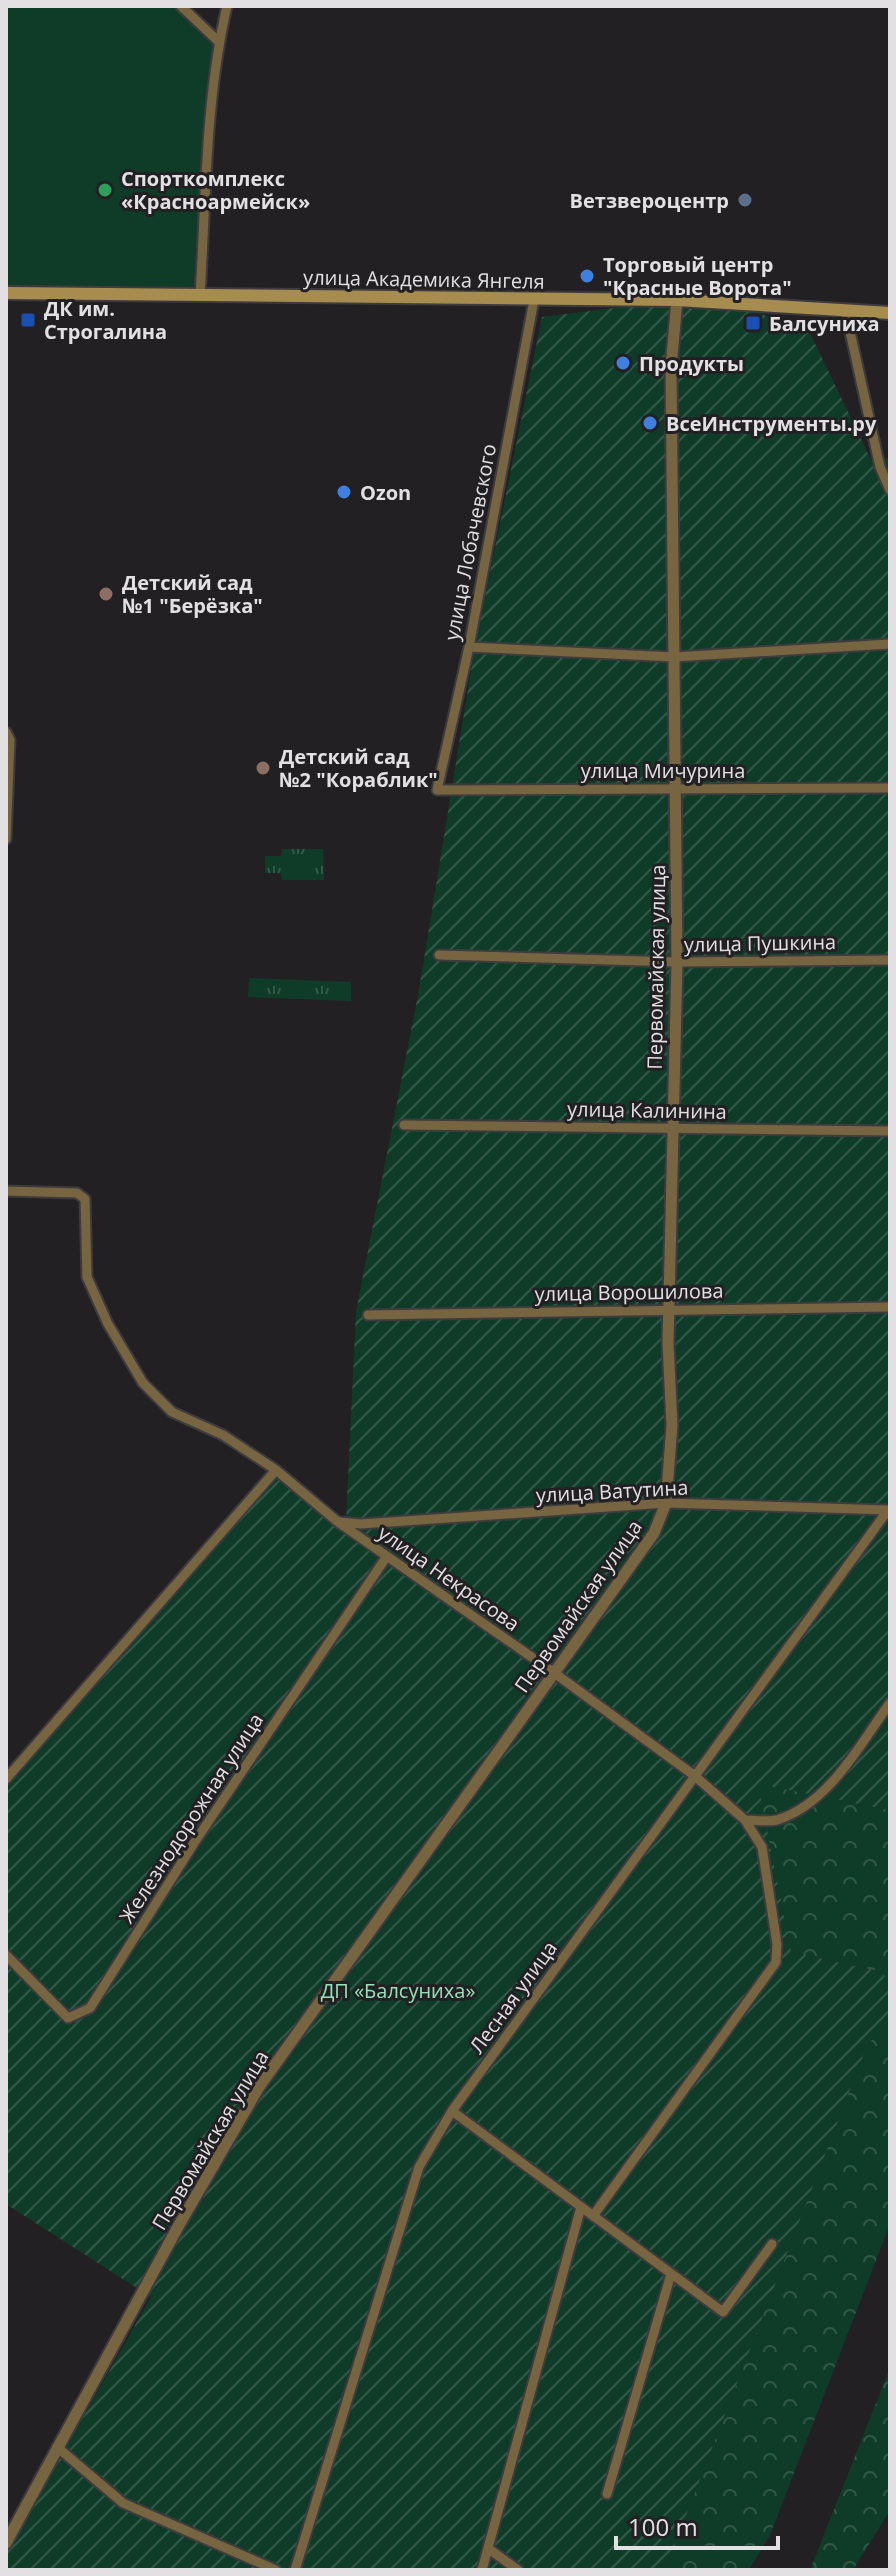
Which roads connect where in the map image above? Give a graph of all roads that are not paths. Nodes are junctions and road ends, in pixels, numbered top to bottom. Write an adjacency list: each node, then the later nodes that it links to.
1 (181, 6): 3 (street)
2 (227, 6): 3 (street)
3 (219, 42): 5 (street)
4 (6, 293): 5 (main road, улица Академика Янгеля)
5 (200, 296): 6 (main road, улица Академика Янгеля)
6 (534, 300): 7 (main road, улица Академика Янгеля); 12 (street, улица Лобачевского)
7 (677, 300): 8 (main road, улица Академика Янгеля); 13 (street, Первомайская улица)
8 (845, 309): 9 (main road, улица Академика Янгеля); 10 (street)
9 (890, 313)
10 (890, 490)
11 (890, 644): 13 (street)
12 (469, 647): 13 (street); 17 (street, улица Лобачевского)
13 (674, 657): 15 (street, Первомайская улица)
14 (6, 732): 18 (street)
15 (674, 788): 16 (street, улица Мичурина); 17 (street, улица Мичурина); 21 (street, Первомайская улица)
16 (890, 788)
17 (437, 790)
18 (6, 839)
19 (439, 955): 21 (street, улица Пушкина)
20 (890, 960): 21 (street, улица Пушкина)
21 (677, 962): 23 (street, Первомайская улица)
22 (404, 1125): 23 (street, улица Калинина)
23 (671, 1129): 24 (street, улица Калинина); 27 (street, Первомайская улица)
24 (890, 1131)
25 (6, 1191): 29 (street, улица Некрасова)
26 (890, 1307): 27 (street, улица Ворошилова)
27 (669, 1309): 28 (street, улица Ворошилова); 30 (street, Первомайская улица)
28 (368, 1315)
29 (276, 1470): 32 (street, улица Некрасова); 37 (street)
30 (666, 1503): 31 (street, улица Ватутина); 32 (street, улица Ватутина); 34 (street, Первомайская улица)
31 (888, 1510): 36 (street, Лесная улица)
32 (338, 1522): 33 (street, улица Некрасова)
33 (387, 1556): 34 (street, улица Некрасова); 39 (street, Железнодорожная улица)
34 (553, 1672): 36 (street, улица Некрасова); 45 (street, Первомайская улица)
35 (890, 1703): 38 (street)
36 (695, 1776): 38 (street, улица Некрасова); 40 (street, Лесная улица)
37 (6, 1779)
38 (745, 1820): 42 (street)
39 (6, 1955)
40 (452, 2111): 41 (street); 50 (street, Лесная улица)
41 (581, 2207): 42 (street); 48 (street)
42 (593, 2216): 44 (street)
43 (772, 2244): 44 (street)
44 (671, 2274): 46 (street)
45 (57, 2447): 47 (street, Первомайская улица); 49 (street)
46 (607, 2494)
47 (6, 2543)
48 (489, 2549): 51 (street); 52 (street)
49 (276, 2570)
50 (295, 2570)
51 (482, 2570)
52 (518, 2570)

